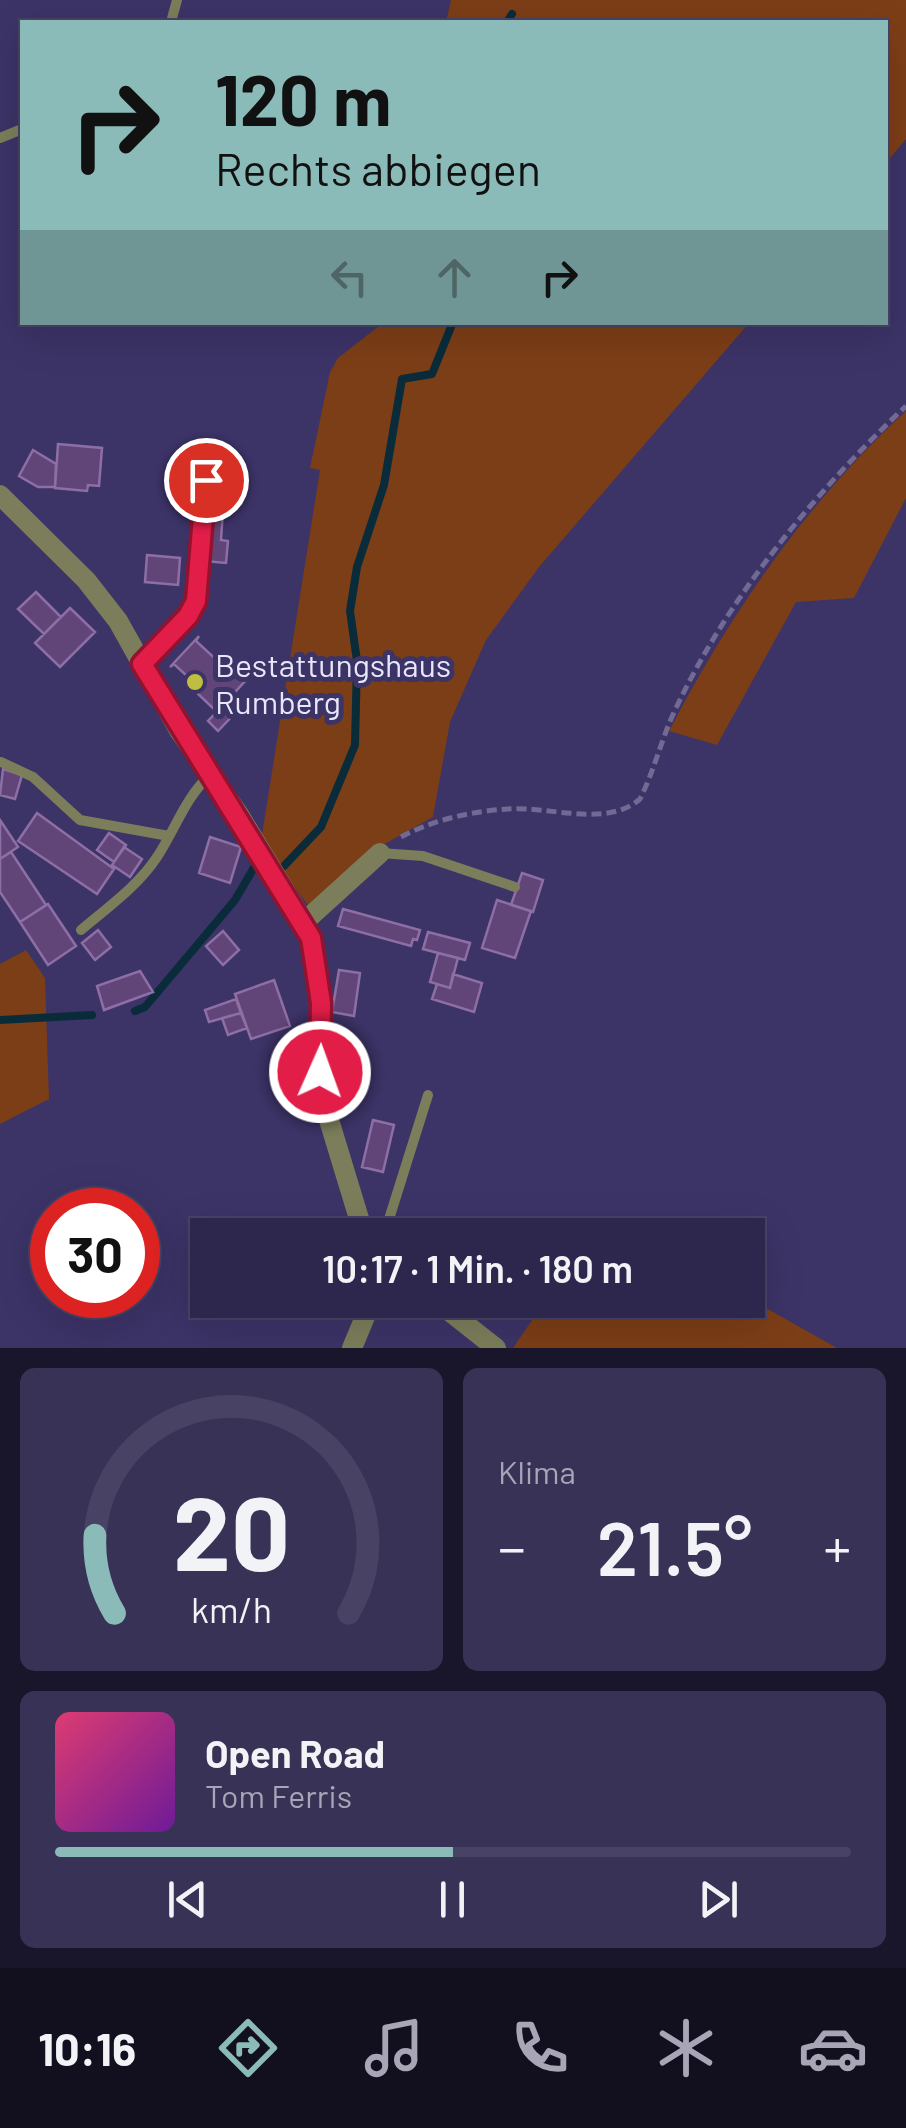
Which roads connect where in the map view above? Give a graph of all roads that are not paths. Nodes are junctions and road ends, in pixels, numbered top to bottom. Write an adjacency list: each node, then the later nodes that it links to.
1 (206, 480): 3 (lane)
2 (0, 495): 3 (street)
3 (142, 664): 5 (street)
4 (1, 762): 6 (lane)
5 (209, 776): 6 (lane); 9 (street)
6 (169, 836): 10 (lane)
7 (380, 853): 8 (lane); 9 (street)
8 (515, 886)
9 (304, 922): 12 (street)
10 (82, 930)
11 (428, 1095): 13 (lane)
12 (359, 1218)
13 (389, 1218)
14 (364, 1318): 16 (street)
15 (458, 1318): 17 (street)
16 (352, 1348)
17 (496, 1348)

